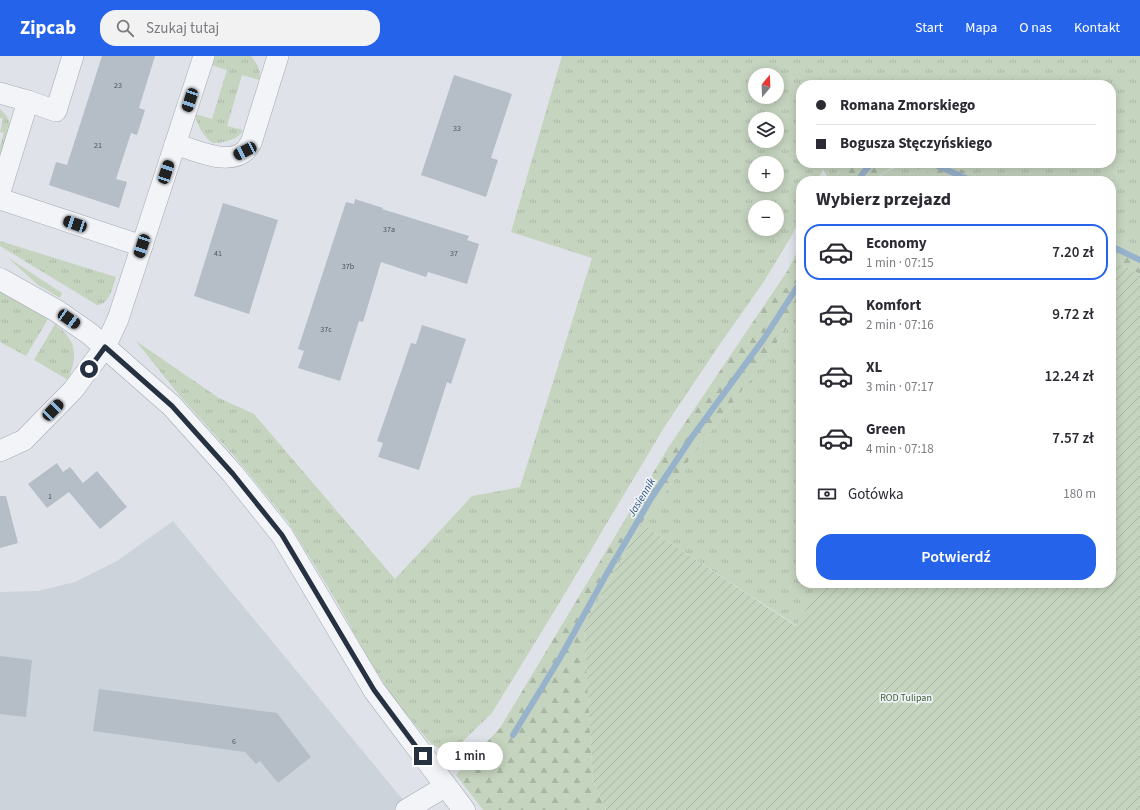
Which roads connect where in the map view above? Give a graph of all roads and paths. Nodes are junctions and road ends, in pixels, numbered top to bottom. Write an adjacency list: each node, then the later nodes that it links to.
1 (73, 56): 5 (street)
2 (204, 56): 6 (street)
3 (278, 56): 6 (street)
4 (0, 93): 5 (street)
5 (28, 101): 7 (street)
6 (175, 144): 9 (street)
7 (0, 192)
8 (0, 199): 9 (street)
9 (142, 246): 11 (street)
10 (0, 279): 11 (street)
11 (105, 347): 12 (street); 13 (street)
12 (0, 452)
13 (446, 786): 14 (street); 15 (street)
14 (406, 810)
15 (464, 810)

